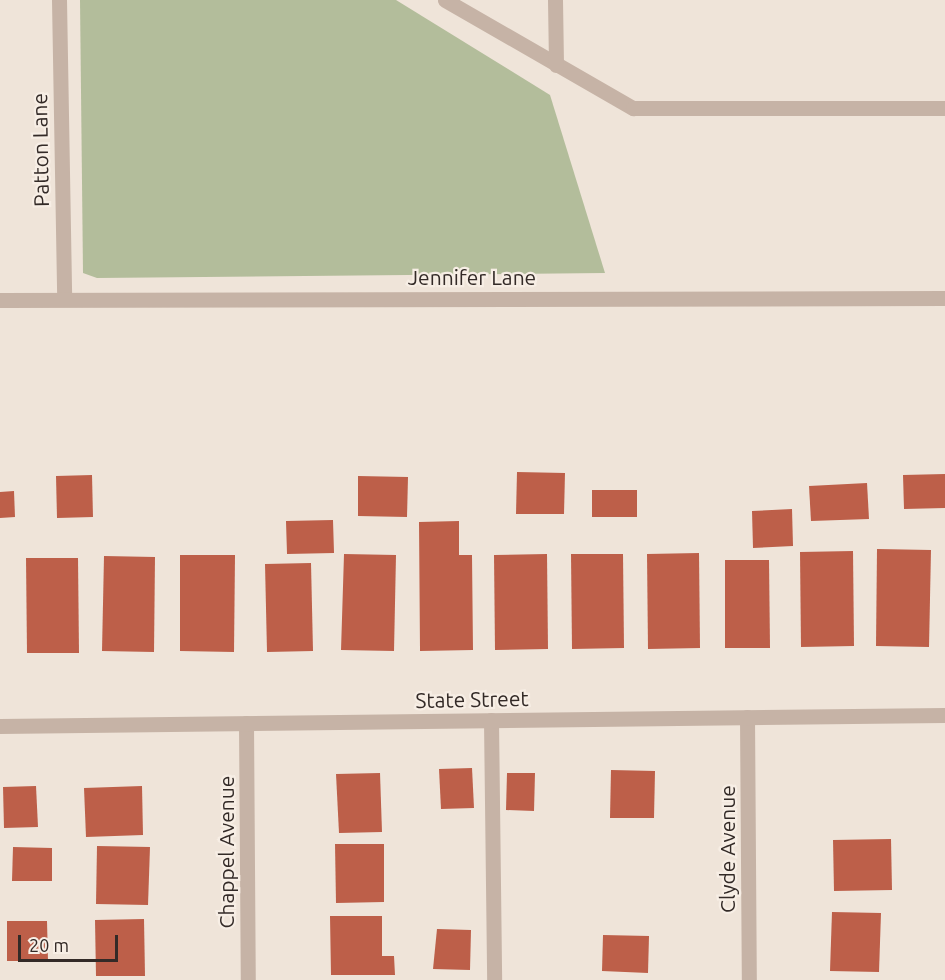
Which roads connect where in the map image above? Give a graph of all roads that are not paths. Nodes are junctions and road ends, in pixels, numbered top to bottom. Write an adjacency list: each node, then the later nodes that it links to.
1 (59, 0): 6 (street, Patton Lane)
2 (445, 0): 4 (street)
3 (555, 0): 4 (street)
4 (556, 65): 5 (street)
5 (945, 108)
6 (64, 298): 7 (street, Jennifer Lane); 8 (street, Jennifer Lane)
7 (945, 298)
8 (0, 300)
9 (945, 715): 10 (street, State Street)
10 (747, 717): 11 (street, State Street); 16 (street, Clyde Avenue)
11 (491, 720): 12 (street, State Street); 15 (street)
12 (246, 723): 13 (street, State Street); 14 (street, Chappel Avenue)
13 (0, 726)
14 (248, 980)
15 (494, 980)
16 (749, 980)

